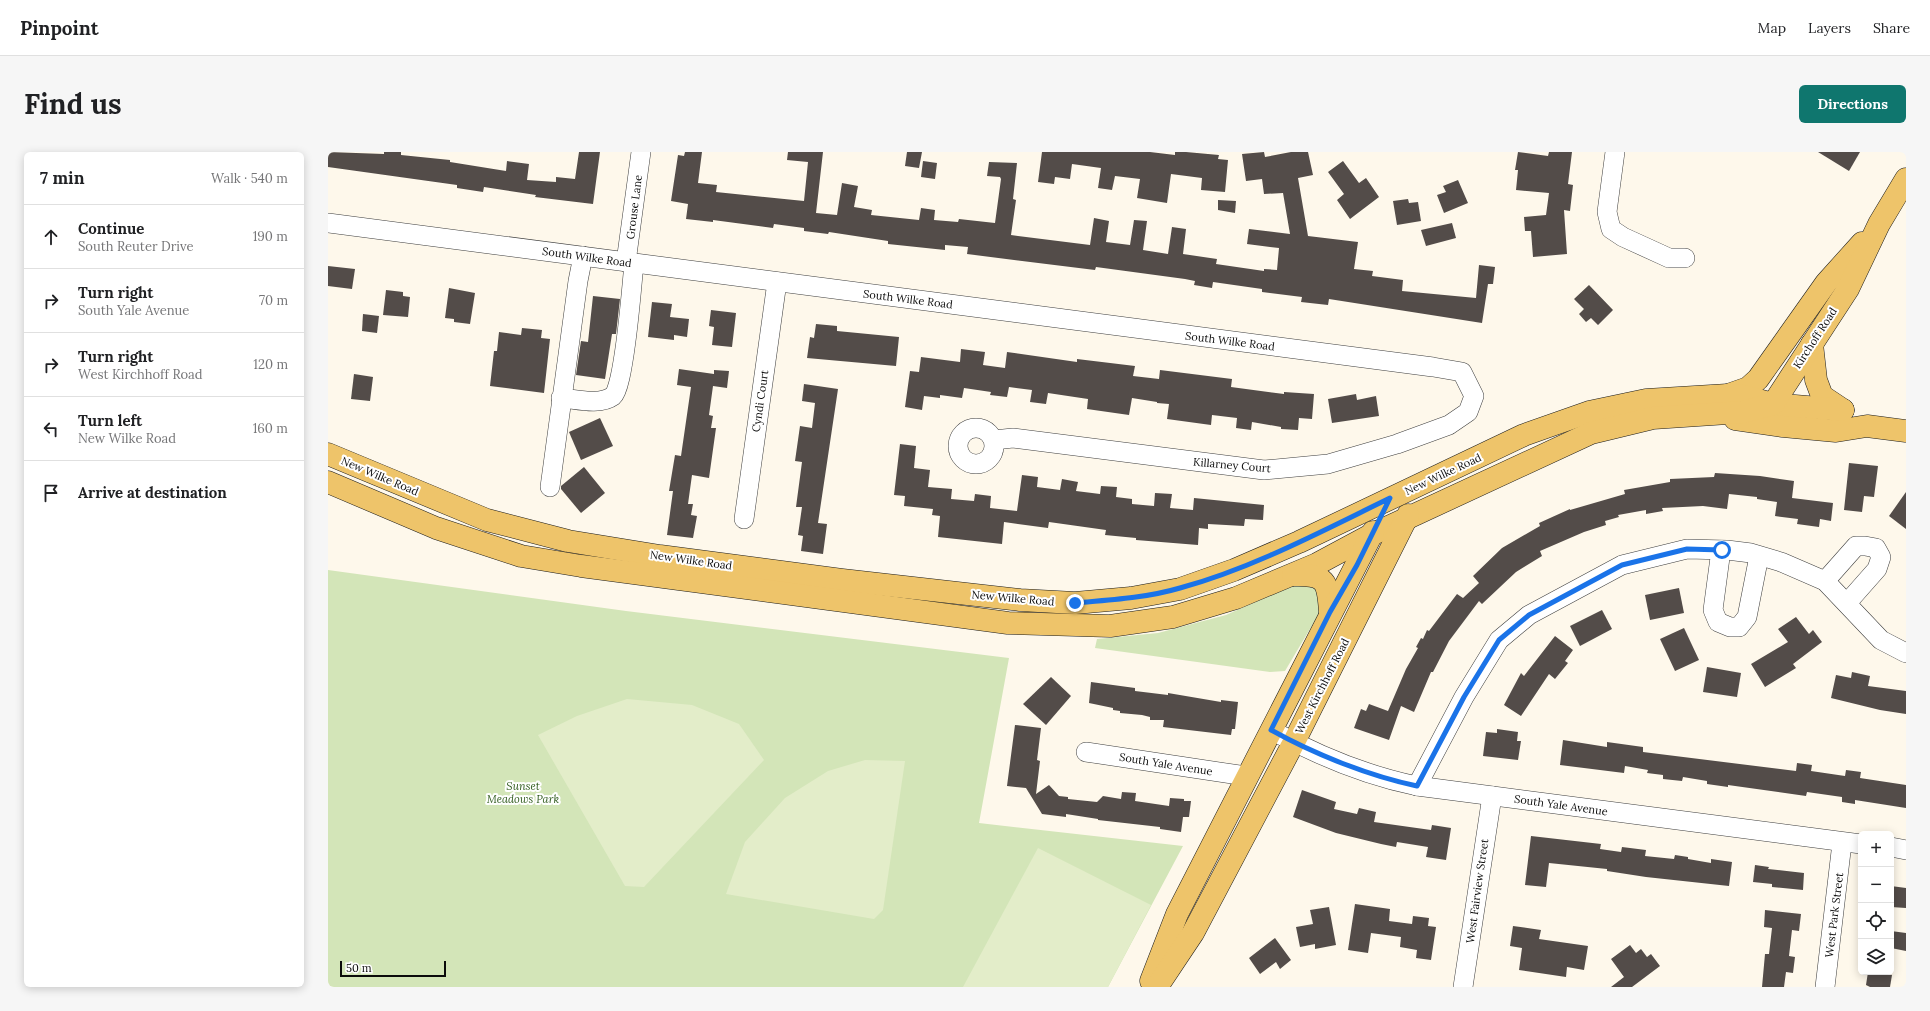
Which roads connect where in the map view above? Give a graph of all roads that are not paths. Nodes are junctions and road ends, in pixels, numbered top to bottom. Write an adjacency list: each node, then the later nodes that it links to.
1 (641, 152): 8 (street, Grouse Lane)
2 (1616, 152): 7 (street)
3 (1906, 179): 5 (main road, Kirchoff Road)
4 (328, 223): 6 (street, South Wilke Road)
5 (1879, 224): 9 (main road, Kirchoff Road); 11 (main road, Kirchoff Road)
6 (583, 256): 8 (street, South Wilke Road); 13 (street)
7 (1685, 258)
8 (630, 263): 10 (street, South Wilke Road); 13 (street, Grouse Lane)
9 (1837, 270): 14 (main road, Kirchoff Road); 16 (main road)
10 (777, 282): 12 (street, South Wilke Road); 25 (street, Cyndi Court)
11 (1812, 344): 15 (main road); 16 (main road, Kirchoff Road)
12 (1474, 396): 19 (street, Killarney Court)
13 (561, 398): 23 (street)
14 (1725, 404): 16 (main road); 22 (main road, New Wilke Road); 26 (main road, New Wilke Road)
15 (1843, 410): 16 (main road); 17 (main road)
16 (1770, 413): 17 (main road)
17 (1867, 426): 18 (main road)
18 (1906, 431)
19 (994, 440)
20 (328, 454): 24 (main road, New Wilke Road)
21 (328, 482): 30 (main road, New Wilke Road)
22 (1419, 485): 24 (main road, New Wilke Road); 26 (main road, West Kirchhoff Road)
23 (550, 487)
24 (1390, 498): 27 (main road)
25 (744, 519)
26 (1406, 521): 27 (main road, New Wilke Road); 36 (main road, West Kirchhoff Road)
27 (1371, 535): 30 (main road, New Wilke Road); 33 (main road)
28 (1722, 550): 29 (street); 29 (street); 39 (street)
29 (1760, 556): 31 (street)
30 (1290, 576): 33 (main road)
31 (1825, 581): 32 (street); 32 (street)
32 (1847, 603): 34 (street)
33 (1330, 612): 35 (main road)
34 (1906, 653)
35 (1271, 730): 36 (street, South Yale Avenue); 38 (main road)
36 (1294, 742): 39 (street, South Yale Avenue); 46 (main road, West Kirchhoff Road)
37 (1086, 752): 38 (street, South Yale Avenue)
38 (1246, 776): 45 (main road)
39 (1417, 786): 40 (street, South Yale Avenue)
40 (1492, 796): 41 (street, South Yale Avenue); 47 (street, West Fairview Street)
41 (1842, 843): 42 (street, South Yale Avenue); 48 (street, West Park Street)
42 (1858, 844)
43 (1894, 848): 44 (street)
44 (1906, 850)
45 (1148, 987)
46 (1157, 987)
47 (1463, 987)
48 (1825, 987)

